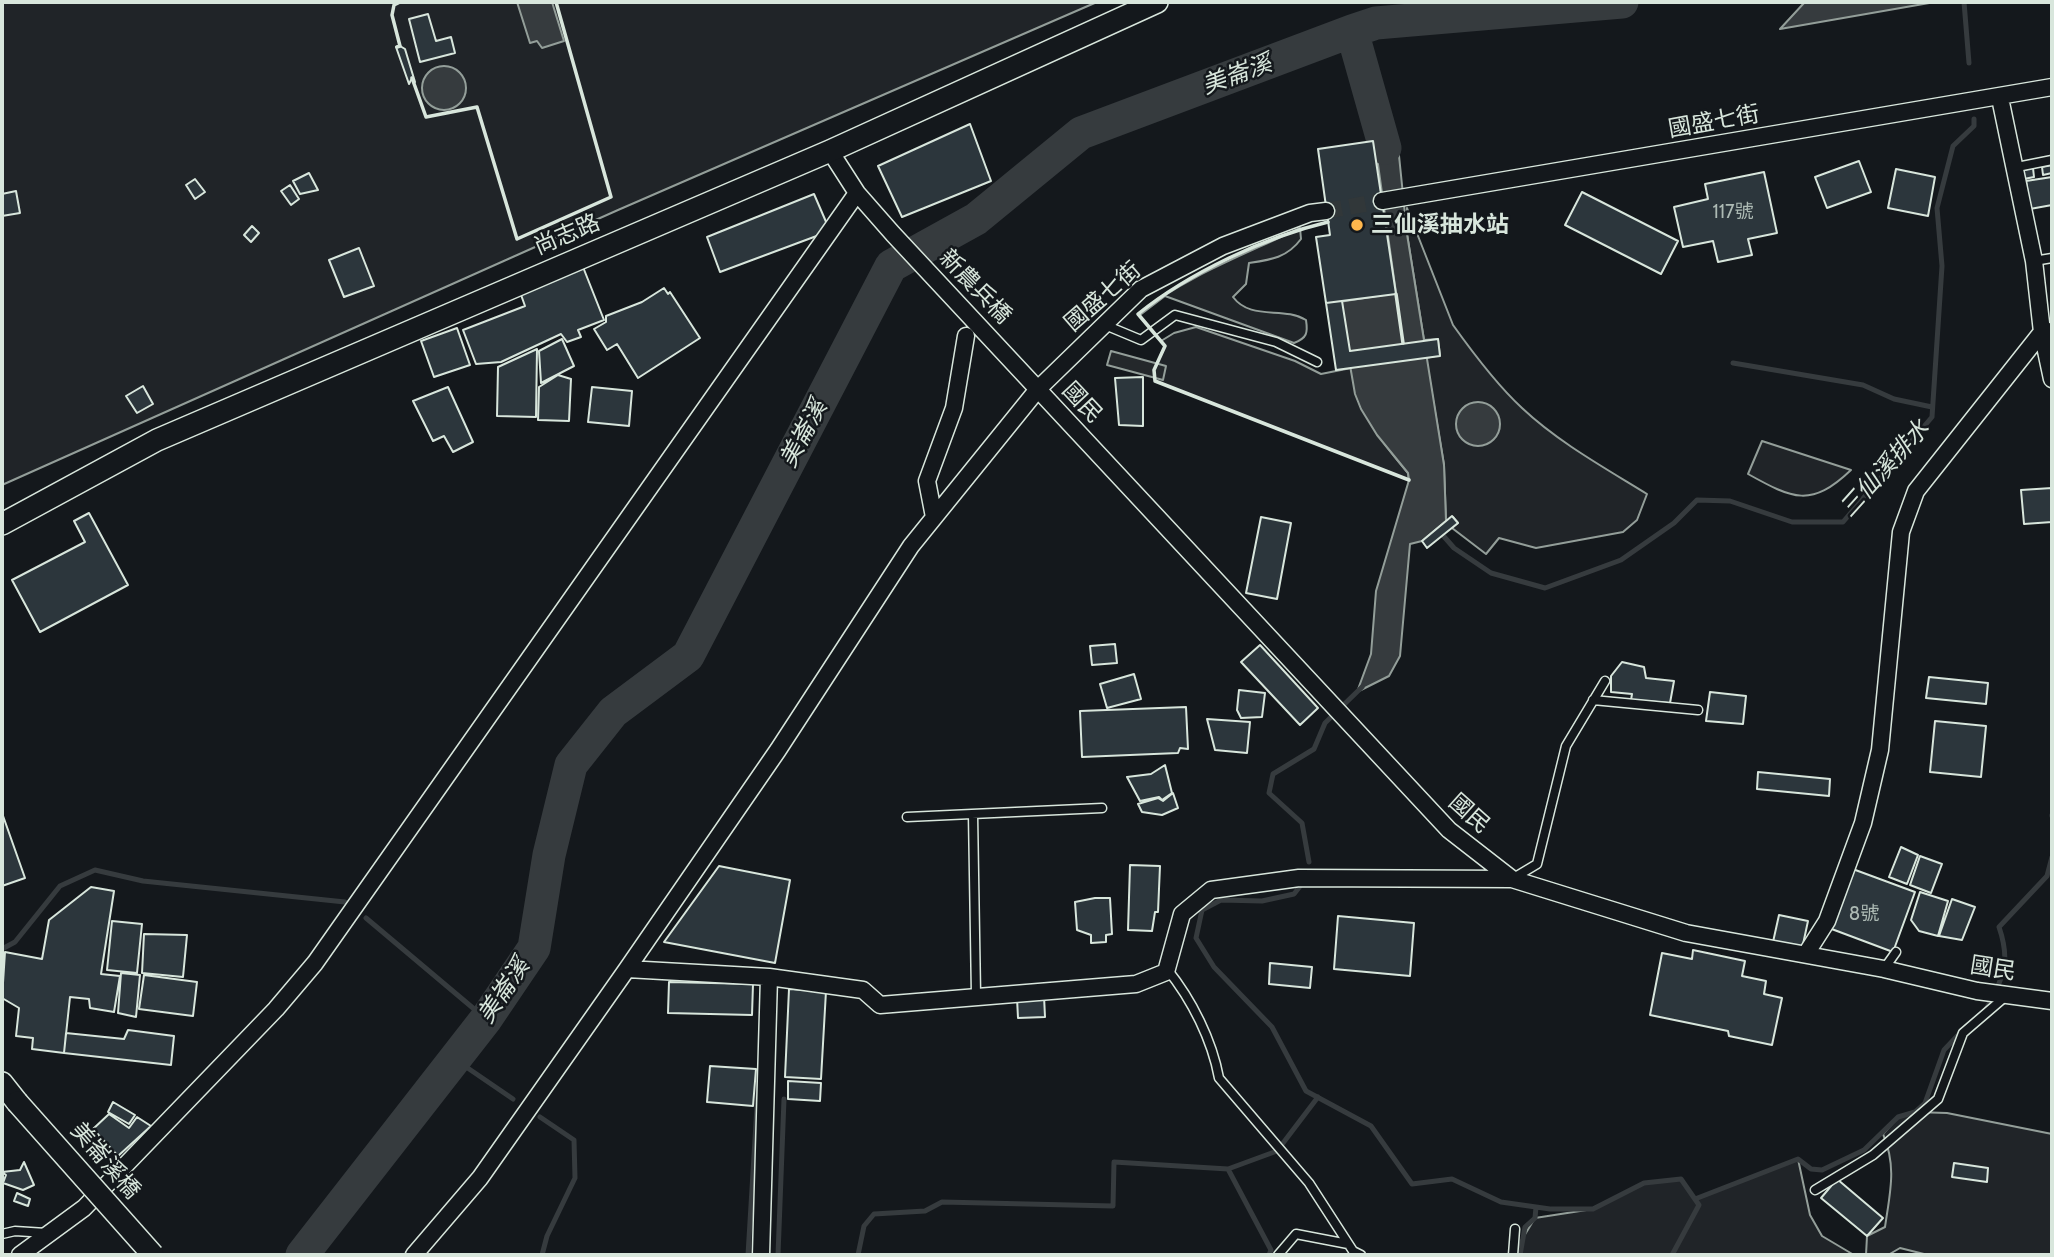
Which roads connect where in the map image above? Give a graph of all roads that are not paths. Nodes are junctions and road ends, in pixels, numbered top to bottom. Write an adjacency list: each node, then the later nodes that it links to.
1 (1157, 2): 4 (street, 尚志路)
2 (2052, 87): 3 (street, 國盛七街)
3 (2000, 98): 6 (street); 8 (street, 國盛七街)
4 (830, 150): 7 (street, 新農兵橋); 20 (street, 尚志路)
5 (2052, 160): 6 (lane)
6 (2012, 169): 11 (street)
7 (857, 193): 16 (street, 新農兵橋); 40 (street)
8 (1382, 201)
9 (1326, 211): 12 (street, 國盛七街)
10 (2052, 258): 11 (lane)
11 (2034, 261): 13 (street)
12 (1102, 324): 15 (lane); 18 (street, 國盛七街)
13 (2047, 331): 17 (street); 29 (street)
14 (966, 336): 19 (street)
15 (1317, 362)
16 (1024, 371): 18 (street, 國民)
17 (2052, 379)
18 (1038, 389): 19 (street, 國盛七街); 27 (street, 國民)
19 (934, 517): 31 (street, 國盛七街)
20 (2, 524)
21 (1605, 681): 22 (lane)
22 (1593, 700): 23 (lane); 27 (lane)
23 (1698, 710)
24 (1102, 808): 25 (lane)
25 (973, 814): 26 (lane); 35 (lane)
26 (907, 817)
27 (1512, 879): 29 (street, 國民); 30 (street)
28 (1896, 952): 32 (lane)
29 (1806, 954): 32 (street, 國民)
30 (1167, 968): 35 (street); 42 (lane)
31 (627, 969): 33 (street); 45 (street, 國盛七街)
32 (1884, 969): 34 (street, 國民)
33 (769, 977): 35 (street); 46 (street)
34 (2007, 994): 36 (street, 國民); 38 (lane)
35 (976, 995)
36 (2052, 1001)
37 (2, 1083): 44 (street, 美崙溪橋, bridge)
38 (1815, 1190)
39 (1515, 1229): 49 (lane)
40 (46, 1233): 41 (lane); 43 (street)
41 (2, 1234)
42 (1348, 1244): 47 (lane); 48 (lane)
43 (20, 1255)
44 (153, 1255)
45 (414, 1255)
46 (761, 1255)
47 (1278, 1255)
48 (1361, 1255)
49 (1513, 1255)

